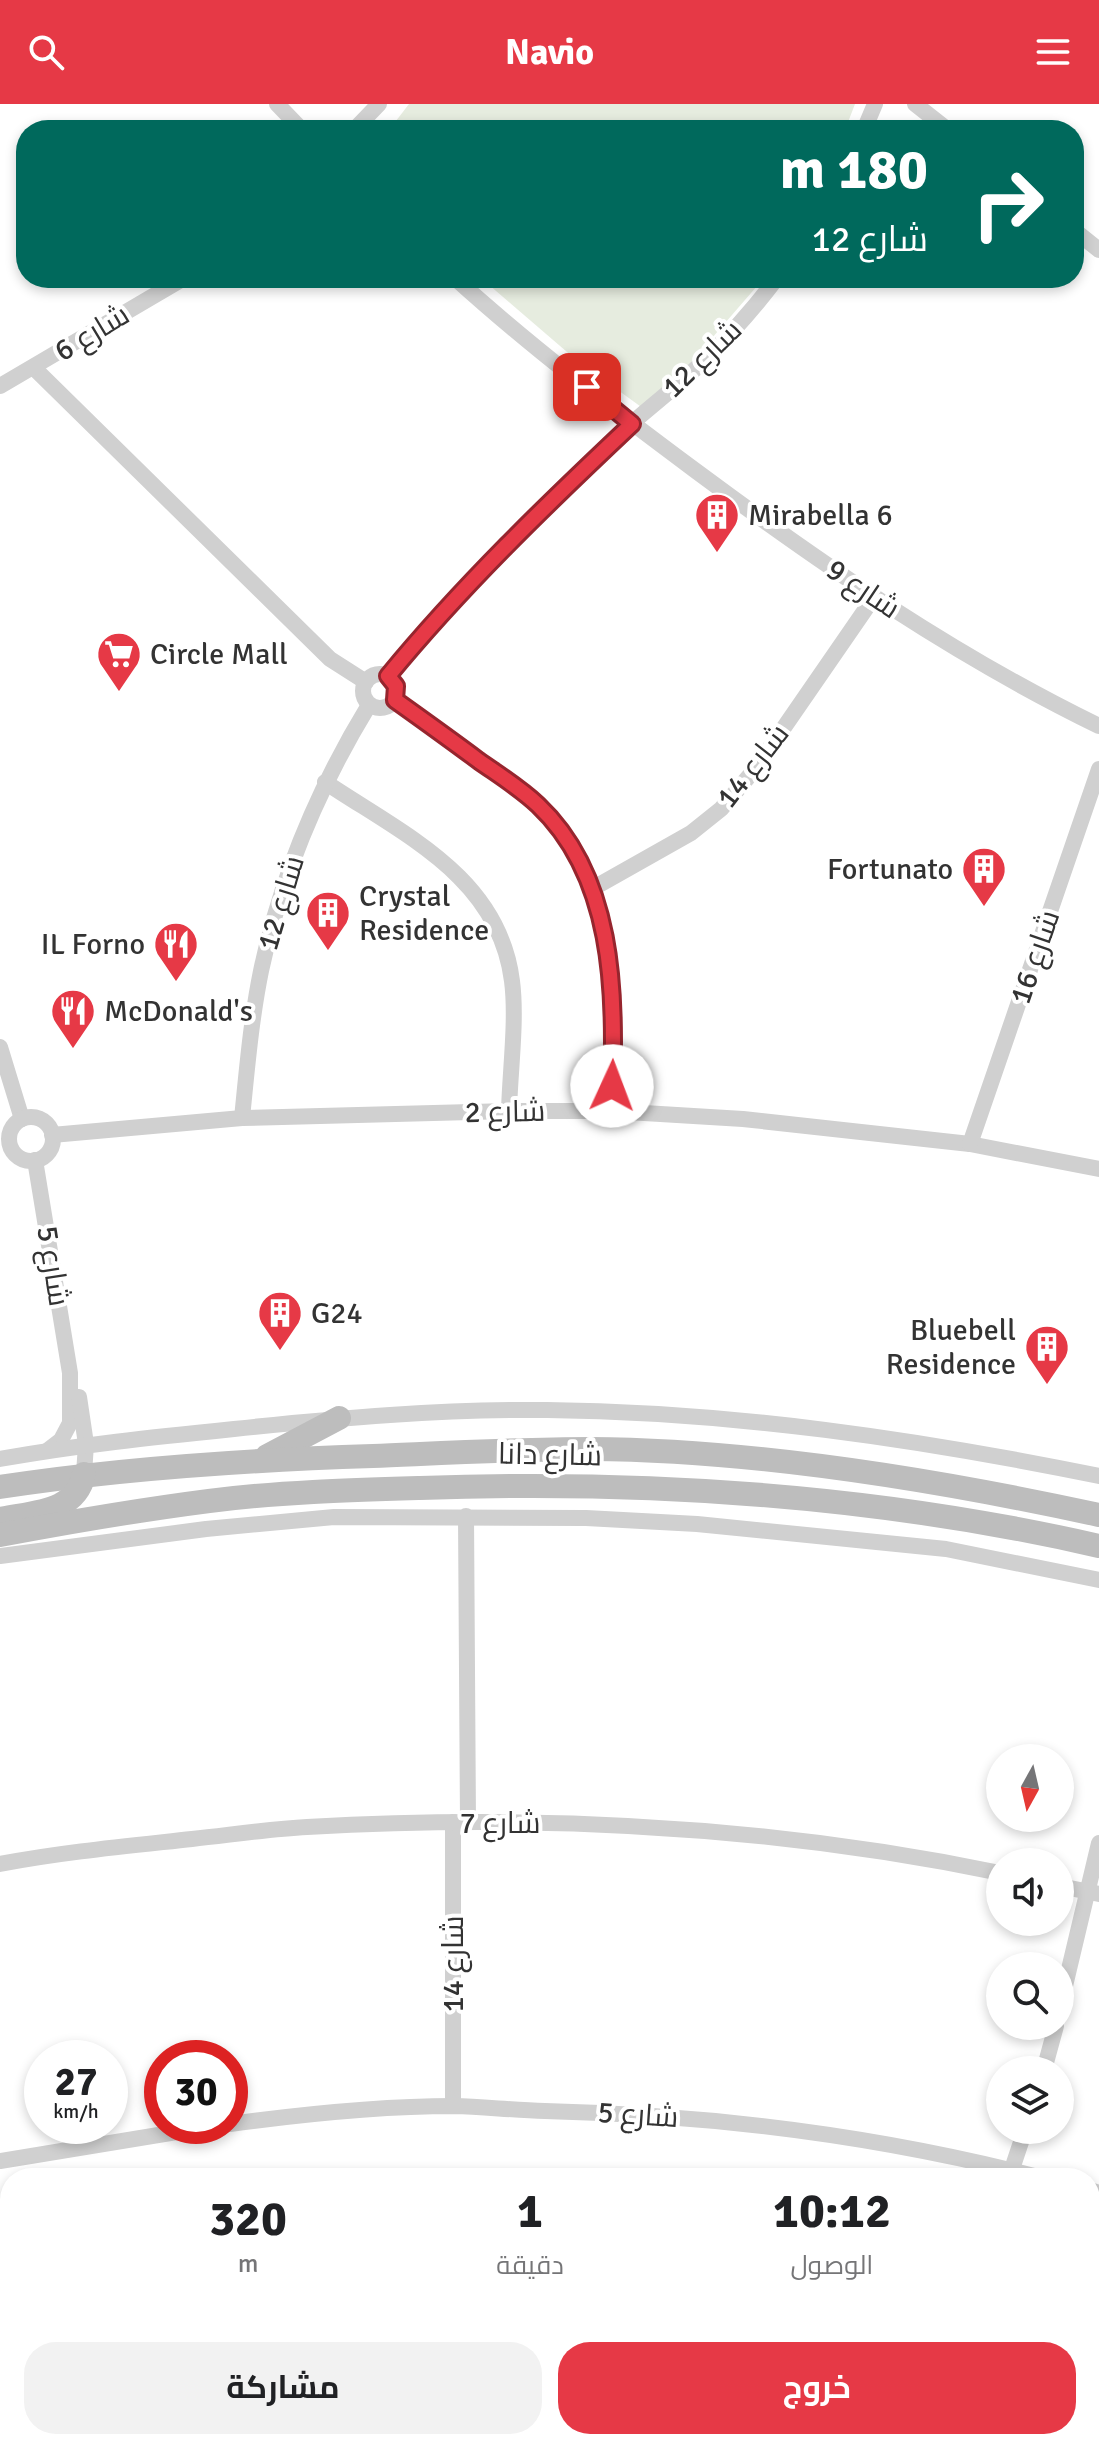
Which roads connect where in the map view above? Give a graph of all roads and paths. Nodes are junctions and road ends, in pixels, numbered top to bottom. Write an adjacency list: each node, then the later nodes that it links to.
1 (277, 104): 4 (street)
2 (379, 104): 5 (street)
3 (915, 104): 6 (street)
4 (292, 120)
5 (364, 120)
6 (935, 120)
7 (167, 288): 10 (street, شارع 6)
8 (467, 288): 12 (street, شارع 9)
9 (769, 288): 12 (street, شارع 12)
10 (34, 368): 11 (street, شارع 6); 15 (street)
11 (0, 386)
12 (632, 424): 13 (street, شارع 9); 14 (street, شارع 12)
13 (874, 597): 18 (street, شارع 9); 21 (street, شارع 14)
14 (388, 676): 15 (street); 16 (street)
15 (366, 682): 17 (street)
16 (395, 700): 17 (street); 21 (street)
17 (369, 705): 20 (street, شارع 12)
18 (1099, 726)
19 (1099, 769): 29 (street, شارع 16)
20 (325, 782): 23 (street); 25 (street, شارع 12)
21 (590, 890): 24 (street)
22 (0, 1047): 26 (street)
23 (509, 1111): 24 (street, شارع 2); 25 (street, شارع 2)
24 (611, 1111): 29 (street, شارع 2)
25 (242, 1118): 27 (street, شارع 2)
26 (22, 1119): 27 (street); 28 (street)
27 (52, 1135): 30 (street)
28 (4, 1140): 30 (street)
29 (970, 1144): 31 (street, شارع 2)
30 (35, 1160): 32 (street, شارع 5)
31 (1099, 1169)
32 (70, 1373): 34 (street, شارع 5); 35 (street, شارع 5)
33 (339, 1418): 34 (street); 37 (street); 39 (street)
34 (86, 1444): 35 (street); 38 (street, شارع 5)
35 (45, 1451): 36 (street)
36 (0, 1459)
37 (260, 1460): 38 (street, شارع دانا); 41 (street, شارع دانا)
38 (84, 1474): 40 (street, شارع دانا); 43 (street)
39 (1099, 1476)
40 (0, 1487)
41 (1099, 1515)
42 (466, 1516): 46 (street); 47 (street); 48 (street, شارع 14)
43 (0, 1519)
44 (0, 1535): 45 (street, شارع دانا)
45 (1099, 1546)
46 (0, 1556)
47 (1099, 1580)
48 (460, 1822): 50 (street, شارع 7); 51 (street, شارع 7); 54 (street, شارع 14)
49 (1099, 1843): 52 (street)
50 (0, 1864)
51 (986, 1871)
52 (1093, 1893): 53 (street)
53 (1074, 1959)
54 (453, 2106): 55 (street, شارع 5); 59 (street, شارع 5)
55 (248, 2122)
56 (144, 2137): 58 (street)
57 (1020, 2144): 60 (street)
58 (0, 2161)
59 (985, 2168)
60 (1012, 2168)

